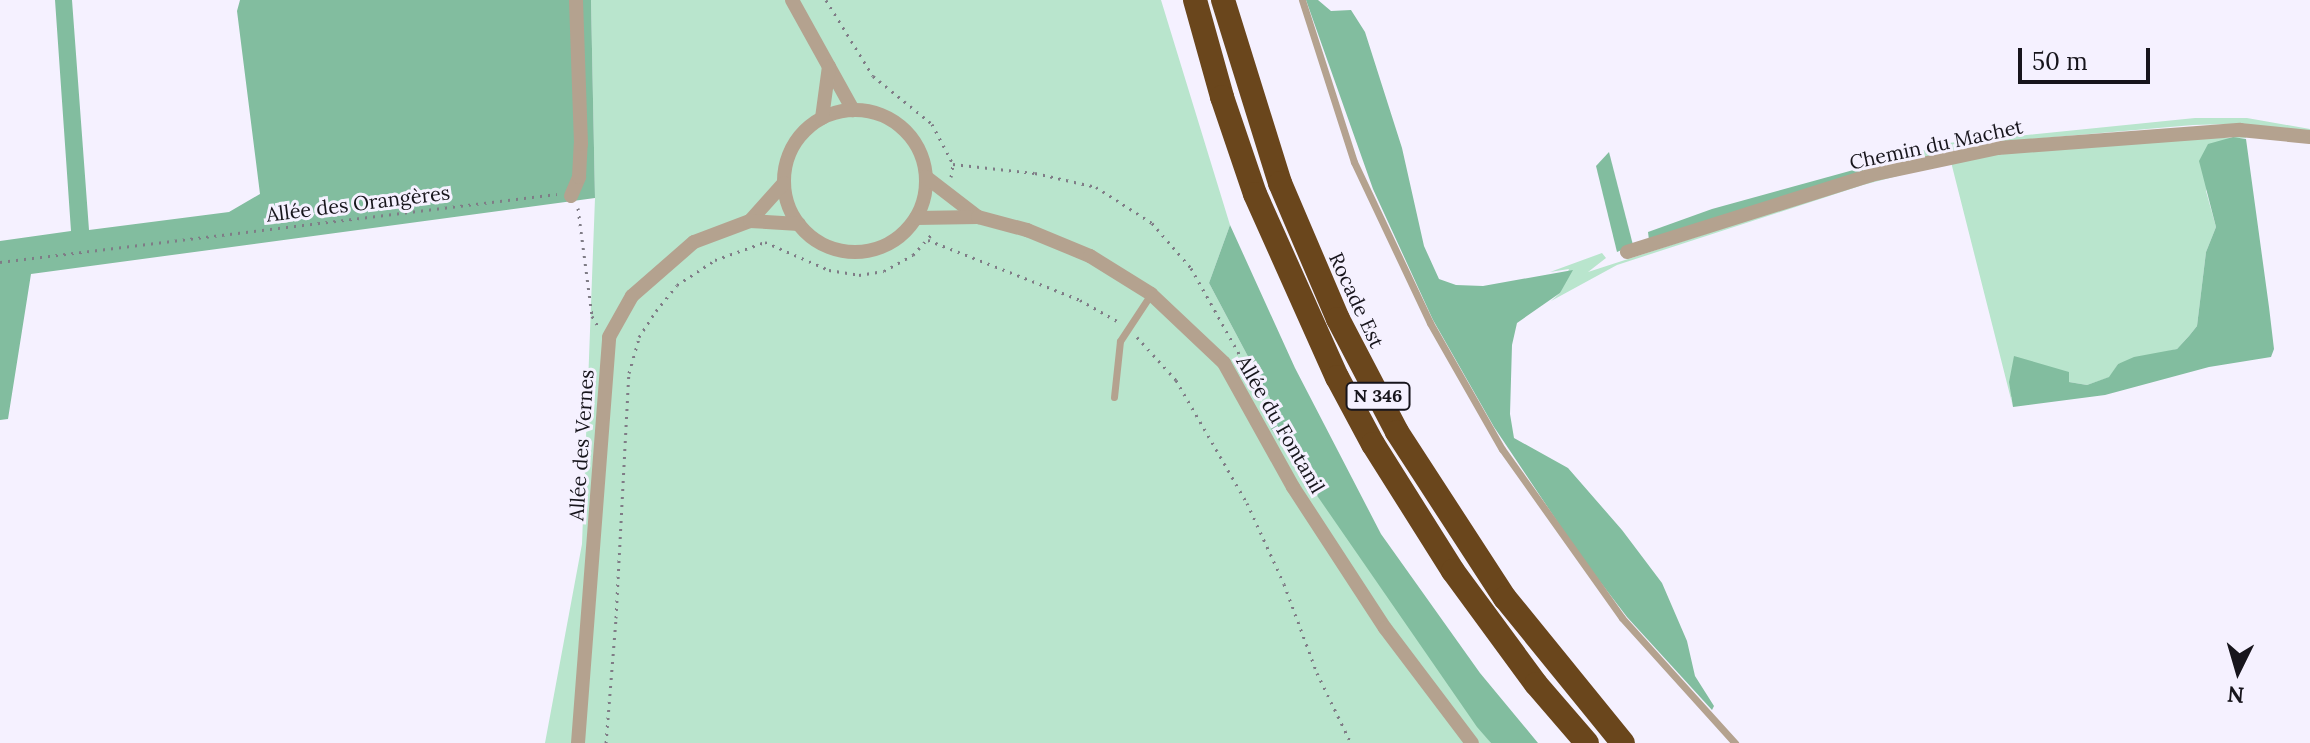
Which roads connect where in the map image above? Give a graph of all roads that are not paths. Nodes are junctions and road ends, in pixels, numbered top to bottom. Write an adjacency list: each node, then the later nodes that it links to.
1 (576, 0): 12 (street)
2 (792, 0): 6 (street)
3 (1195, 0): 22 (highway, N 346)
4 (1223, 0): 23 (highway, Rocade Est / N 346)
5 (1302, 0): 24 (lane)
6 (829, 66): 7 (street); 8 (street)
7 (853, 110): 8 (street); 10 (street)
8 (822, 118): 11 (street)
9 (2310, 137): 17 (street, Chemin du Machet)
10 (926, 177): 13 (street, Allée du Fontanil); 14 (street)
11 (784, 183): 15 (street, Allée des Vernes); 16 (street)
12 (571, 196)
13 (978, 217): 14 (street, Allée du Fontanil); 18 (street, Allée du Fontanil)
14 (916, 218): 16 (street)
15 (750, 221): 16 (street, Allée des Vernes); 20 (street, Allée des Vernes)
16 (799, 224)
17 (1627, 252)
18 (1151, 294): 19 (lane); 21 (street, Allée du Fontanil)
19 (1114, 397)
20 (578, 743)
21 (1472, 743)
22 (1587, 743)
23 (1623, 743)
24 (1735, 743)

